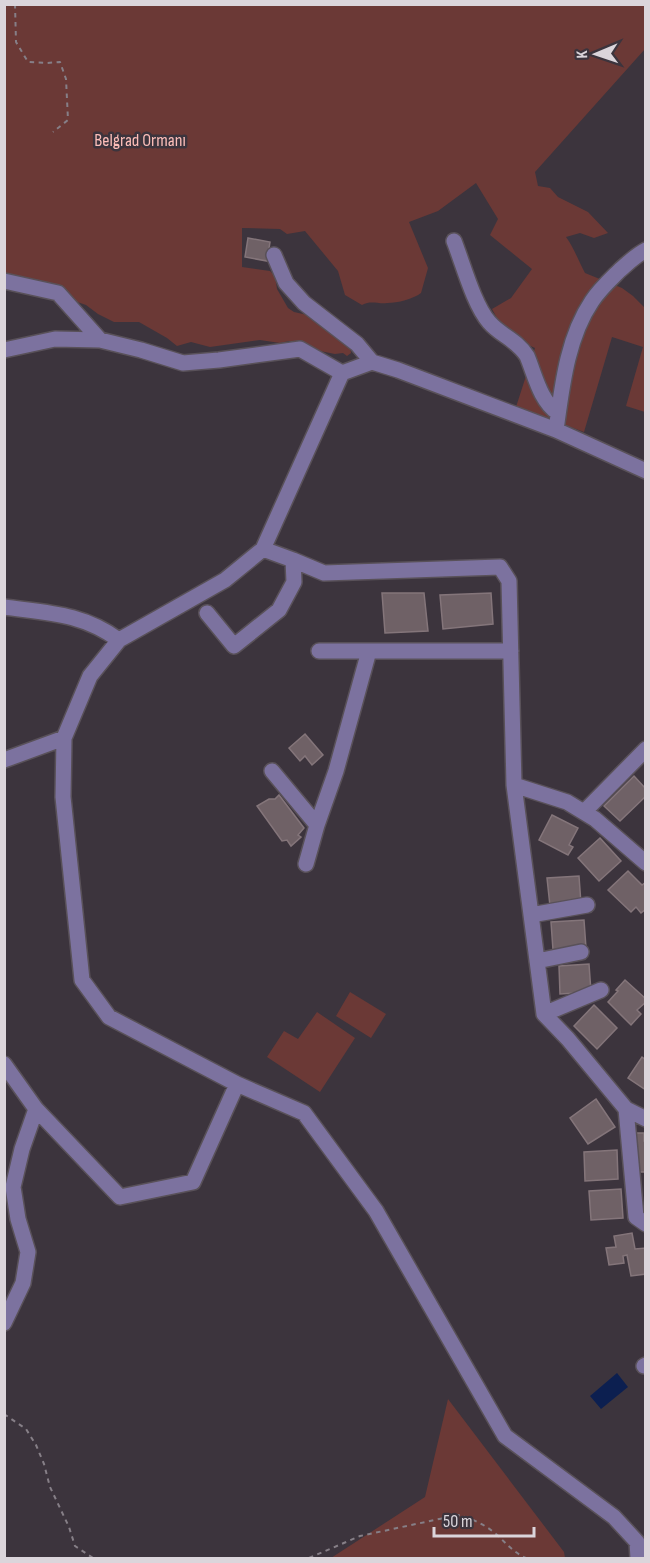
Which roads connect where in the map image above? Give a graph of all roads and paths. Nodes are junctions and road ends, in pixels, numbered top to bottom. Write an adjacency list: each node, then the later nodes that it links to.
1 (15, 4): 2 (path)
2 (53, 132)
3 (454, 242): 11 (street)
4 (645, 250): 11 (street)
5 (274, 255): 9 (street)
6 (4, 281): 7 (street)
7 (100, 340): 8 (street); 10 (street)
8 (4, 350)
9 (372, 362): 10 (street); 12 (street)
10 (342, 373): 14 (street)
11 (558, 413): 12 (street)
12 (556, 430): 13 (street)
13 (645, 471)
14 (263, 549): 15 (street); 18 (street)
15 (293, 560): 17 (street); 21 (street)
16 (4, 607): 18 (street)
17 (207, 613)
18 (119, 640): 22 (street)
19 (319, 651): 20 (street)
20 (369, 651): 21 (street); 28 (street)
21 (511, 651): 26 (street)
22 (64, 738): 24 (street); 38 (street)
23 (645, 749): 27 (street)
24 (4, 760)
25 (272, 771): 28 (street)
26 (514, 785): 27 (street); 32 (street)
27 (584, 812): 29 (street)
28 (317, 825): 30 (street)
29 (645, 863)
30 (306, 864)
31 (587, 905): 32 (street)
32 (531, 915): 34 (street)
33 (581, 952): 34 (street)
34 (537, 961): 36 (street)
35 (601, 990): 36 (street)
36 (544, 1014): 40 (street)
37 (4, 1064): 39 (street)
38 (237, 1084): 39 (street); 48 (street)
39 (36, 1109): 43 (street)
40 (626, 1109): 41 (street); 42 (street)
41 (644, 1117)
42 (645, 1224)
43 (4, 1323)
44 (4, 1414): 45 (path)
45 (93, 1558)
46 (309, 1558): 47 (path)
47 (526, 1558)
48 (638, 1558)

